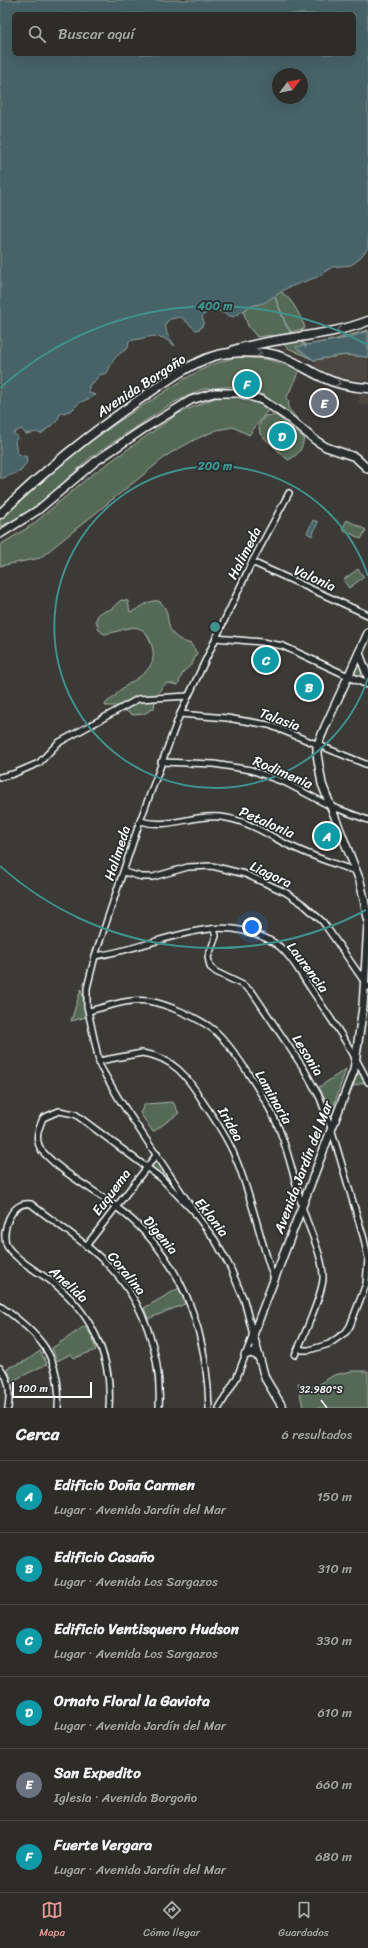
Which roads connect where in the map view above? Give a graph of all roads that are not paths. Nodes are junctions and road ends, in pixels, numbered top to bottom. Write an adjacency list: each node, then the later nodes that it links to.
1 (368, 322): 2 (main road, one-way to 2)
2 (283, 340): 3 (main road); 4 (main road)
3 (276, 355): 4 (main road, Avenida Borgoño, one-way to 3); 5 (main road, Avenida Borgoño, one-way to 5)
4 (214, 356): 8 (main road, Avenida Borgoño)
5 (368, 388)
6 (368, 469): 9 (street)
7 (289, 493): 10 (street, Halimeda)
8 (0, 514)
9 (0, 534)
10 (252, 562): 11 (street, Valonia); 13 (street, Halimeda)
11 (368, 615)
12 (368, 633): 14 (street)
13 (216, 638): 15 (street); 18 (street, Halimeda)
14 (359, 653): 15 (street); 16 (street)
15 (348, 676): 17 (street); 20 (street)
16 (368, 677)
17 (368, 684)
18 (188, 696): 19 (street, Halimeda); 23 (street)
19 (180, 714): 20 (street, Talasia); 21 (street, Halimeda)
20 (318, 746): 22 (street, Talasia); 24 (street)
21 (161, 762): 24 (street, Rodimenia); 26 (street, Halimeda)
22 (368, 765)
23 (0, 777)
24 (330, 806): 25 (street, Rodimenia); 27 (street)
25 (368, 820)
26 (140, 821): 27 (street, Petalonia); 28 (street, Halimeda)
27 (356, 871): 29 (street)
28 (124, 872): 33 (street, Halimeda); 34 (street, Liagora)
29 (367, 905): 30 (street)
30 (368, 918)
31 (368, 924): 34 (street, Avenida Jardín del Mar)
32 (214, 929): 33 (street, Laurencia); 37 (street, Laurencia); 40 (street, Lesonia)
33 (95, 956): 35 (street, Halimeda)
34 (366, 984): 37 (street, Avenida Jardín del Mar)
35 (89, 1011): 36 (street, Halimeda); 44 (street, Laminaria)
36 (99, 1061): 41 (street, Halimeda); 48 (street, Iridea)
37 (357, 1061): 38 (street, Laurencia); 40 (street, Avenida Jardín del Mar)
38 (368, 1082)
39 (43, 1118): 42 (street, Eklonia); 43 (street, Digenia)
40 (331, 1128): 44 (street, Avenida Jardín del Mar); 51 (street, Lesonia)
41 (157, 1154): 42 (street, Euquema); 45 (street, Halimeda)
42 (146, 1166): 43 (street, Euquema); 45 (street, Eklonia)
43 (116, 1206): 47 (street, Euquema); 61 (street, Digenia)
44 (302, 1206): 48 (street, Avenida Jardín del Mar); 51 (street, Laminaria)
45 (198, 1217): 50 (street, Eklonia)
46 (5, 1235): 47 (street, Coralina); 59 (street, Anelida)
47 (86, 1246): 60 (street, Coralina)
48 (274, 1279): 50 (street, Avenida Jardín del Mar)
49 (0, 1306): 58 (street)
50 (253, 1335): 52 (street, Avenida Jardín del Mar); 54 (street, Eklonia)
51 (299, 1347): 53 (street, Laminaria)
52 (245, 1355): 54 (street); 56 (street, Avenida Jardín del Mar)
53 (295, 1355)
54 (258, 1356): 62 (street, Eklonia)
55 (0, 1368): 57 (street)
56 (220, 1407)
57 (8, 1408)
58 (58, 1408)
59 (109, 1408)
60 (159, 1408)
61 (209, 1408)
62 (283, 1408)

